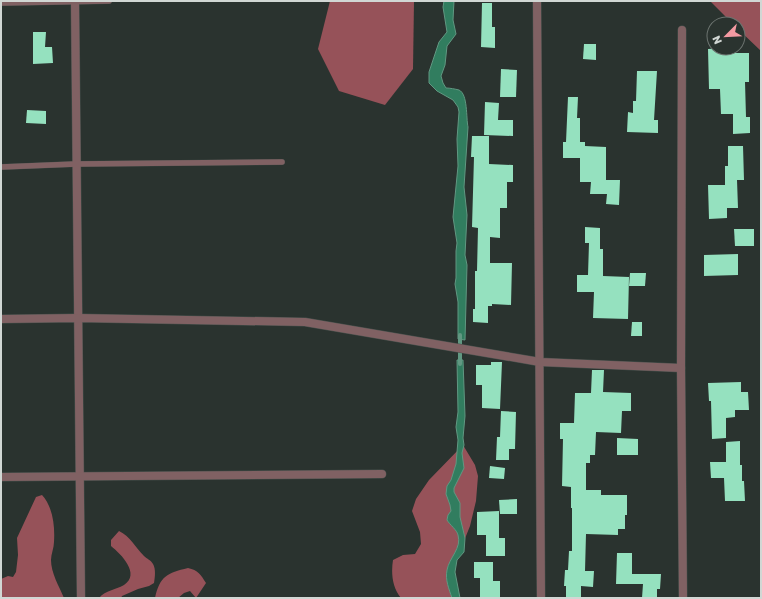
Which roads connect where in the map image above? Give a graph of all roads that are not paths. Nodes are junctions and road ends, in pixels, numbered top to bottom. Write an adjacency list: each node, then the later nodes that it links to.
1 (109, 1): 3 (lane)
2 (537, 1): 11 (street)
3 (75, 2): 4 (lane); 7 (street)
4 (1, 3)
5 (682, 30): 12 (street)
6 (282, 162): 7 (lane)
7 (76, 164): 8 (lane); 9 (street)
8 (1, 167)
9 (78, 318): 10 (street); 11 (street); 14 (street)
10 (1, 319)
11 (540, 362): 12 (street); 17 (street)
12 (681, 368): 18 (street)
13 (382, 474): 14 (street)
14 (80, 476): 15 (street); 16 (street)
15 (1, 477)
16 (81, 598)
17 (541, 598)
18 (683, 598)

